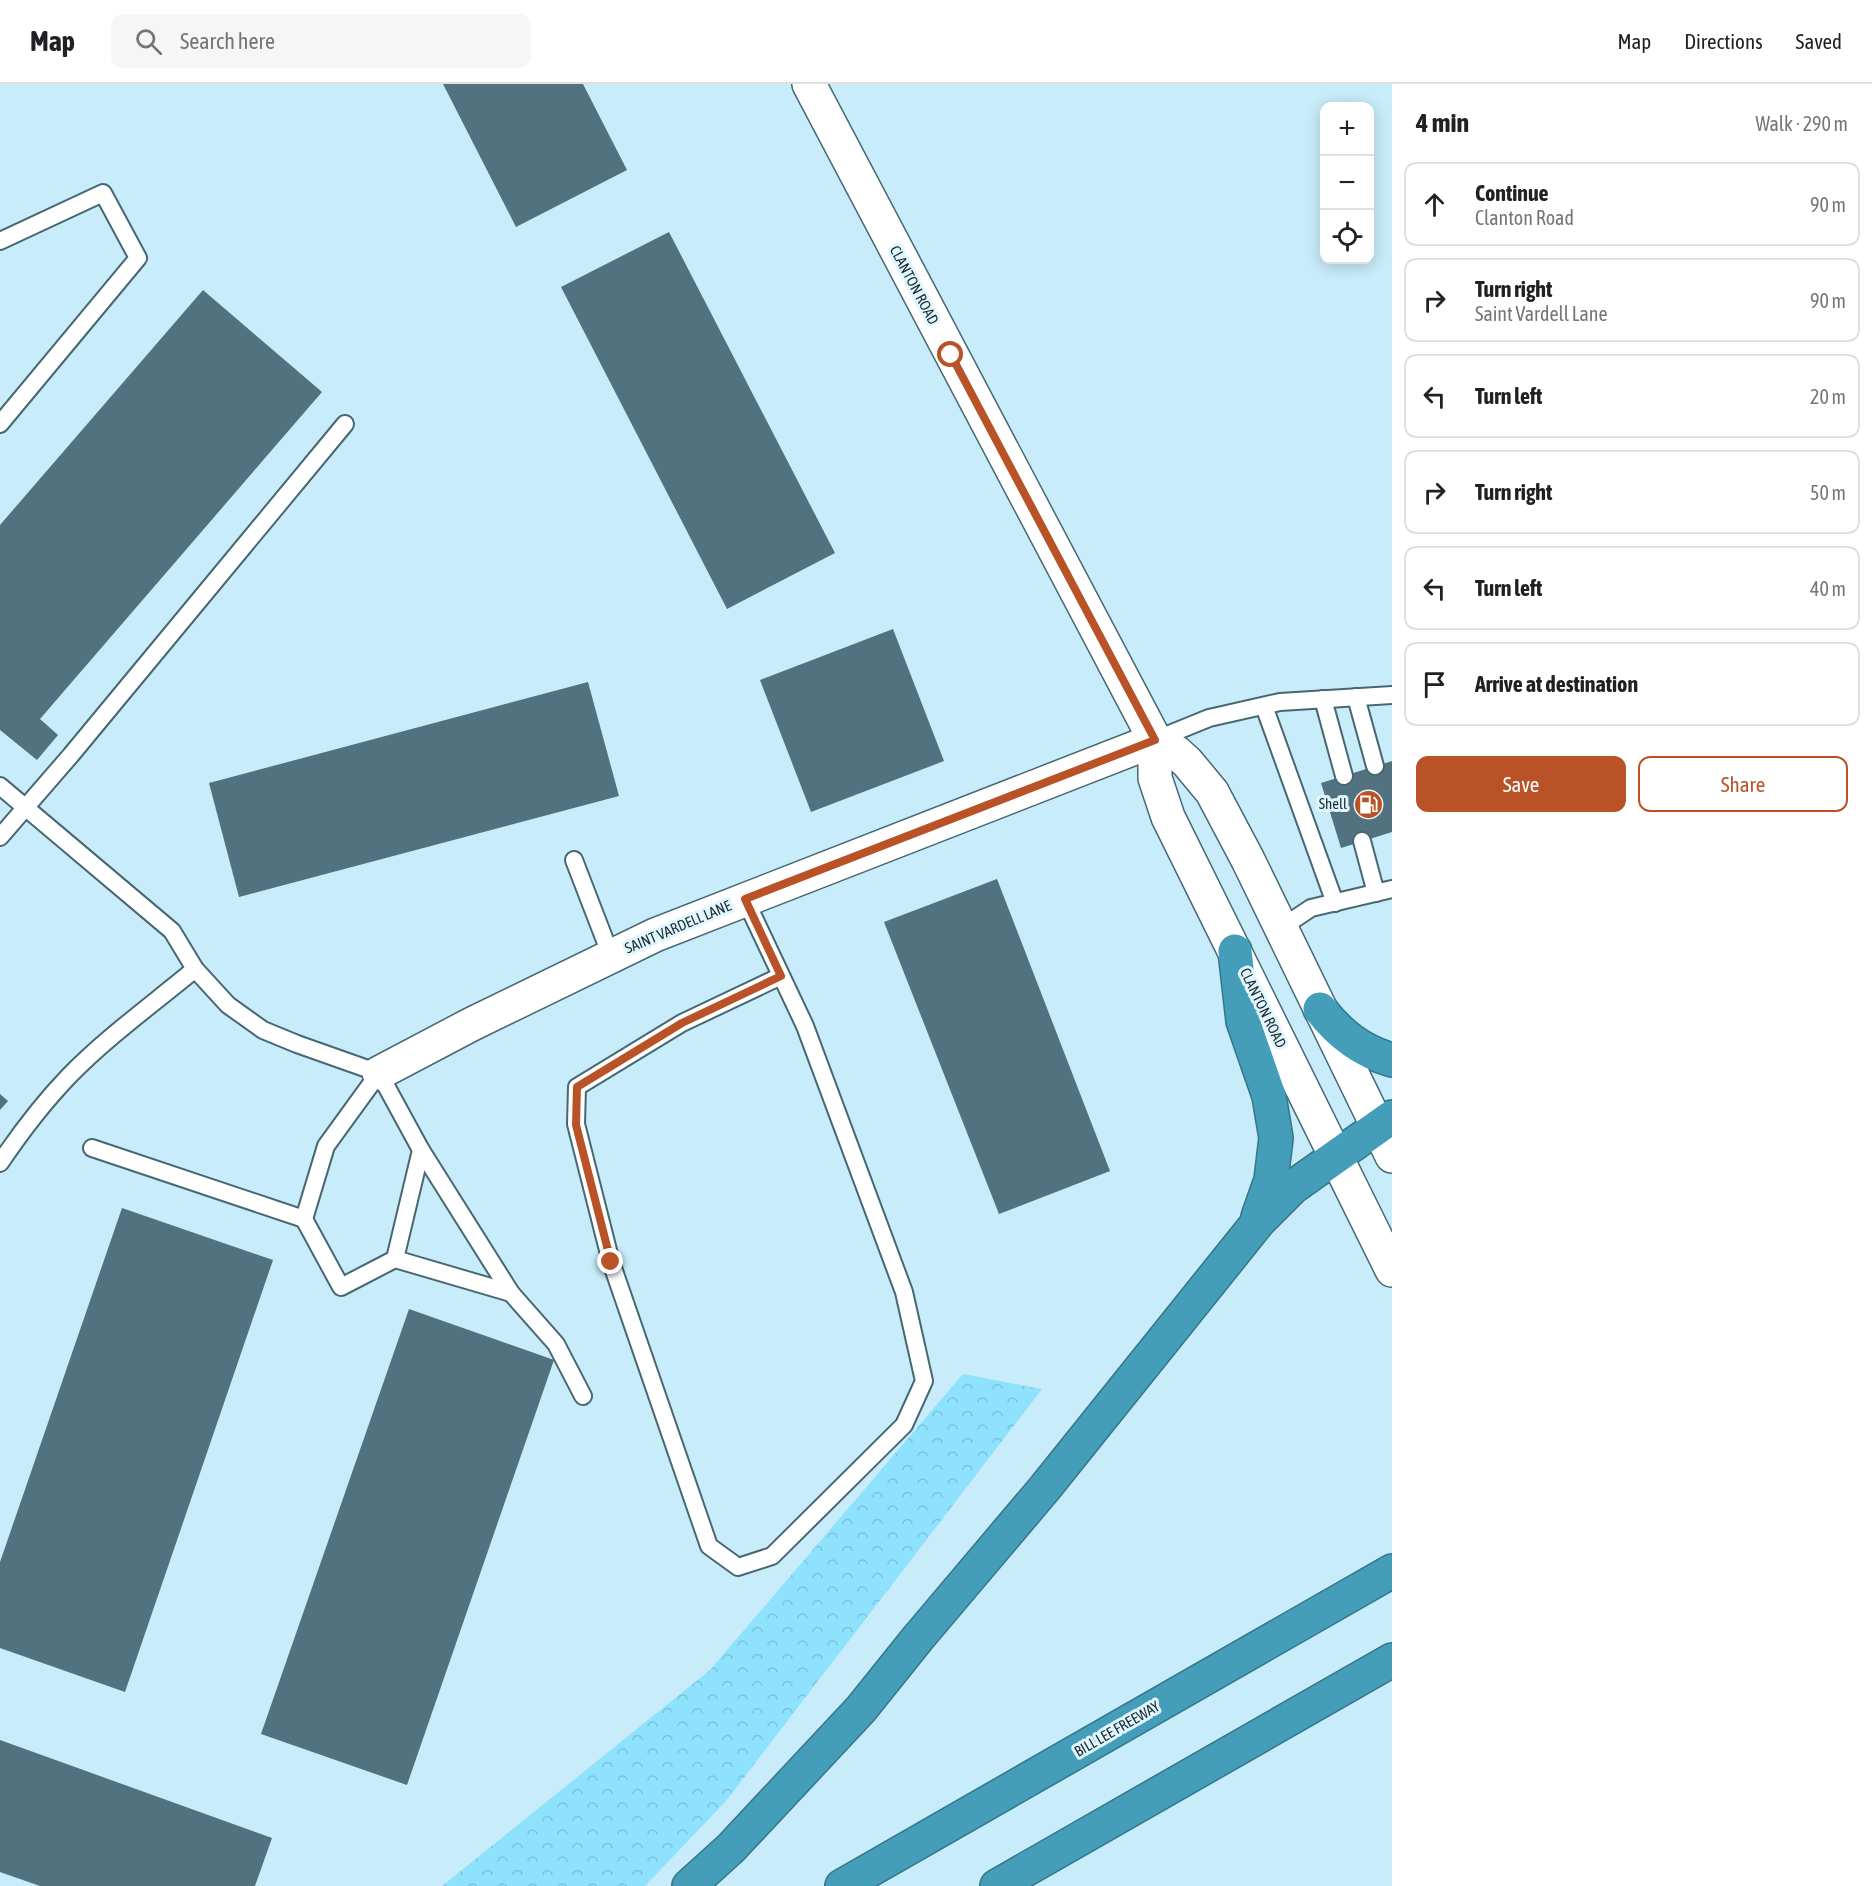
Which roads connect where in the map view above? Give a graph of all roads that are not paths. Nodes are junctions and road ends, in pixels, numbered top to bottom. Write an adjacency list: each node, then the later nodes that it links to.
1 (809, 84): 9 (main road, CLANTON ROAD)
2 (0, 241): 3 (lane)
3 (0, 424)
4 (345, 424): 13 (lane)
5 (1392, 695): 6 (lane)
6 (1356, 697): 7 (lane); 10 (lane)
7 (1323, 699): 8 (lane); 11 (lane)
8 (1264, 706): 9 (lane); 19 (lane)
9 (1155, 740): 18 (main road, SAINT VARDELL LANE); 20 (main road, CLANTON ROAD); 21 (main road, CLANTON ROAD)
10 (1375, 766)
11 (1344, 776)
12 (0, 786): 13 (lane)
13 (26, 807): 14 (lane); 23 (lane)
14 (0, 837)
15 (1362, 841): 17 (lane)
16 (574, 860): 22 (lane)
17 (1384, 891): 19 (lane)
18 (745, 899): 22 (main road, SAINT VARDELL LANE); 24 (lane)
19 (1335, 903): 20 (lane)
20 (1281, 928): 25 (main road, CLANTON ROAD)
21 (1235, 951): 31 (main road, CLANTON ROAD); 35 (highway)
22 (610, 957): 27 (main road, SAINT VARDELL LANE)
23 (195, 969): 27 (lane); 33 (lane)
24 (781, 976): 24 (lane)
25 (1320, 1009): 26 (highway); 28 (main road, CLANTON ROAD)
26 (1392, 1060)
27 (379, 1073): 30 (lane); 34 (lane)
28 (1385, 1121): 31 (highway); 32 (main road, CLANTON ROAD)
29 (92, 1148): 34 (lane)
30 (421, 1150): 36 (lane); 38 (lane)
31 (1335, 1156): 35 (highway); 37 (main road, CLANTON ROAD)
32 (1392, 1156)
33 (0, 1163)
34 (304, 1219): 36 (lane)
35 (1249, 1232): 42 (highway)
36 (395, 1259): 38 (lane)
37 (1392, 1270)
38 (511, 1293): 39 (lane)
39 (583, 1396)
40 (1392, 1571): 43 (highway, BILL LEE FREEWAY)
41 (1392, 1660): 44 (highway)
42 (689, 1886)
43 (842, 1886)
44 (997, 1886)

